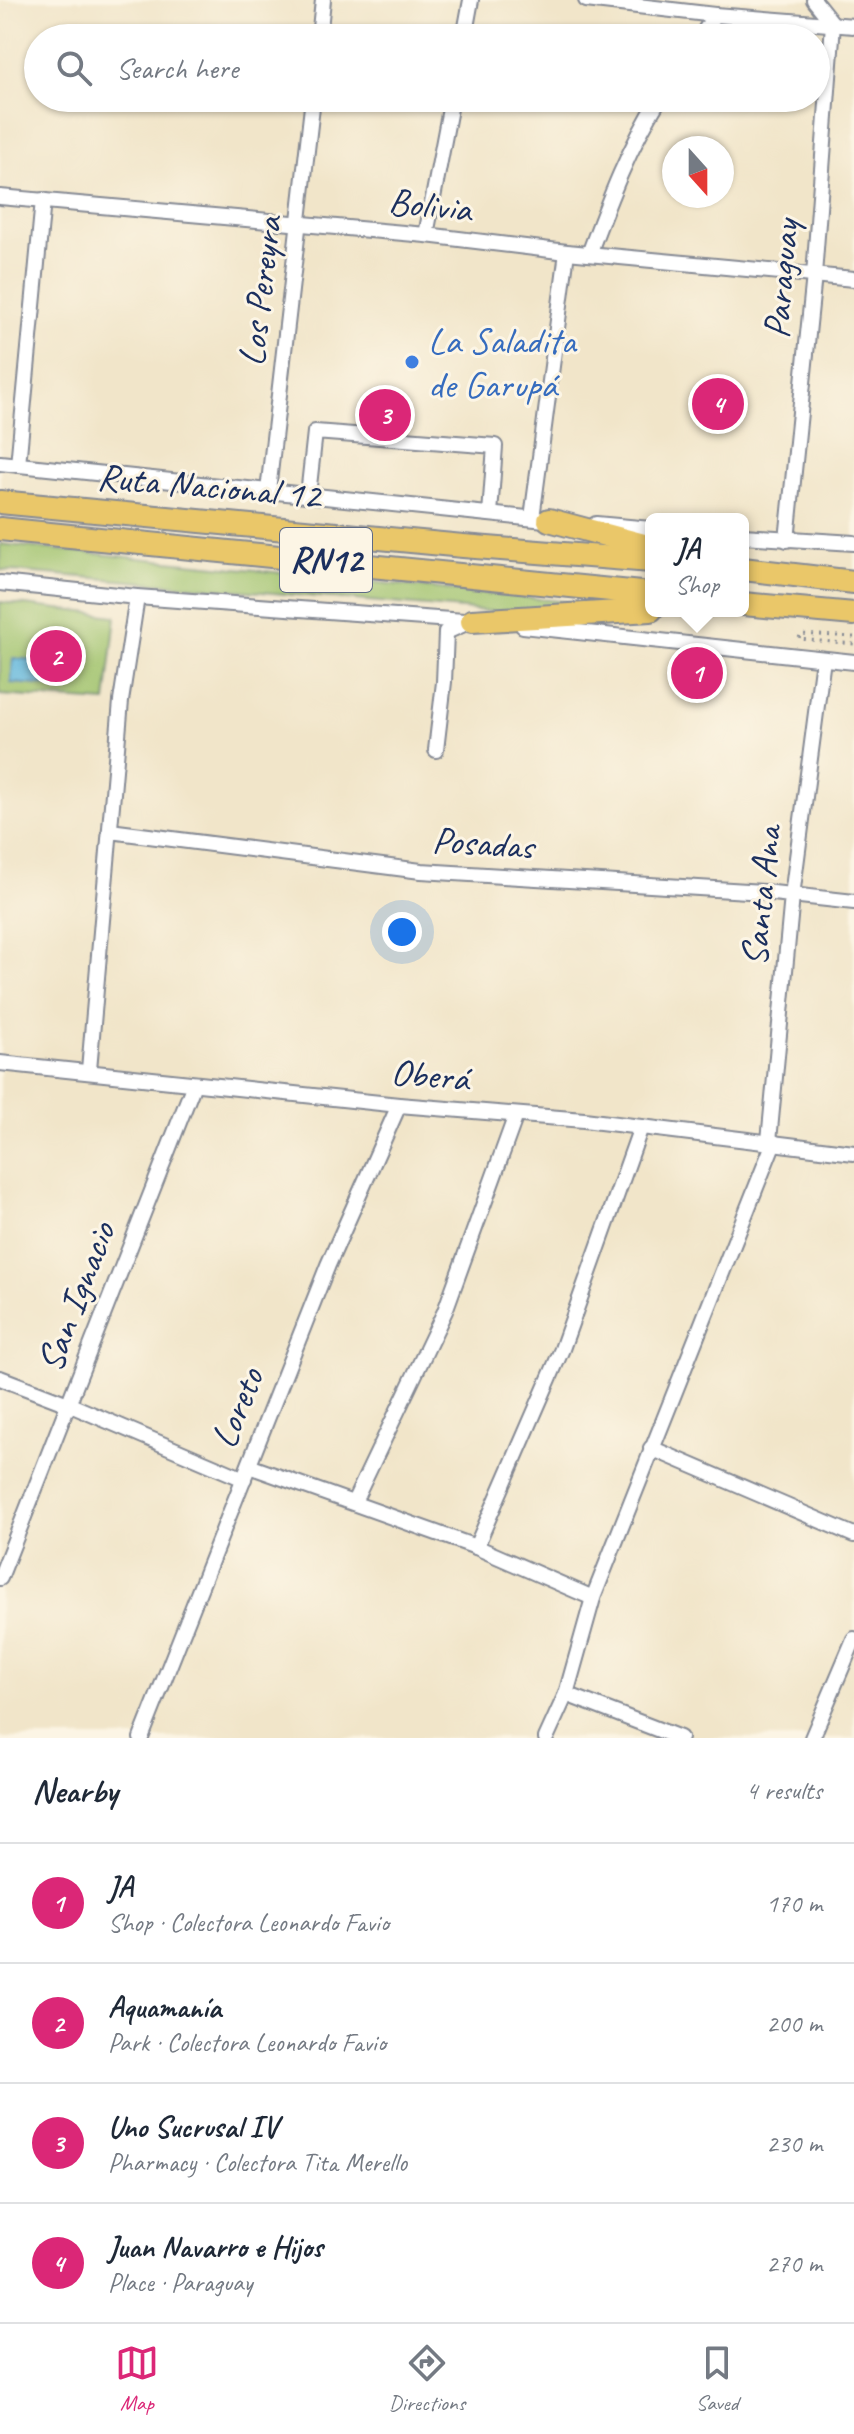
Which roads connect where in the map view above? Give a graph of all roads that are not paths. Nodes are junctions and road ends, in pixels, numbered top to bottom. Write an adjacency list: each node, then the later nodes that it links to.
1 (323, 0): 6 (street)
2 (471, 0): 7 (street)
3 (586, 0): 5 (street)
4 (814, 0): 9 (street)
5 (715, 15): 8 (street); 9 (street)
6 (320, 24)
7 (467, 24)
8 (709, 24)
9 (833, 24): 10 (street); 11 (street, Paraguay)
10 (854, 26)
11 (830, 64)
12 (312, 112): 18 (street, Los Pereyra)
13 (449, 112): 19 (street)
14 (651, 112): 21 (street)
15 (826, 112): 22 (street, Paraguay)
16 (0, 197): 17 (street, Bolivia)
17 (43, 200): 18 (street, Bolivia); 25 (street)
18 (300, 224): 19 (street, Bolivia); 26 (street, Los Pereyra)
19 (426, 235): 20 (street, Bolivia)
20 (567, 252): 21 (street, Bolivia); 30 (street)
21 (589, 254): 22 (street, Bolivia)
22 (814, 275): 23 (street, Bolivia); 34 (street, Paraguay)
23 (854, 279)
24 (0, 463): 25 (street)
25 (18, 465): 26 (street)
26 (268, 491): 27 (street)
27 (308, 495): 29 (street); 29 (street)
28 (0, 502): 37 (highway, Ruta Nacional 12 / RN12)
29 (490, 514): 30 (street)
30 (540, 519): 31 (street); 36 (highway)
31 (645, 528)
32 (0, 529): 41 (highway, Ruta Nacional 12 / RN12)
33 (749, 537): 34 (street)
34 (787, 540): 35 (street)
35 (854, 543)
36 (645, 545)
37 (645, 561)
38 (749, 570): 39 (highway)
39 (854, 582)
40 (0, 583): 42 (street)
41 (645, 593)
42 (137, 597): 46 (street); 50 (street)
43 (749, 604): 45 (highway)
44 (645, 610): 46 (highway)
45 (854, 614)
46 (472, 621): 47 (street); 49 (street)
47 (823, 659): 48 (street); 51 (street, Santa Ana)
48 (854, 662)
49 (436, 750)
50 (110, 831): 51 (street, Posadas); 54 (street)
51 (792, 896): 52 (street, Posadas); 59 (street, Santa Ana)
52 (854, 902)
53 (0, 1063): 54 (street, Oberá)
54 (89, 1070): 55 (street, Oberá)
55 (194, 1084): 56 (street, Oberá); 62 (street, San Ignacio)
56 (399, 1105): 57 (street, Oberá); 64 (street, Loreto)
57 (516, 1115): 58 (street, Oberá); 65 (street)
58 (641, 1127): 59 (street, Oberá); 67 (street)
59 (772, 1142): 60 (street, Oberá); 63 (street, Santa Ana)
60 (854, 1153)
61 (0, 1378): 62 (street)
62 (68, 1404): 64 (street); 68 (street, San Ignacio)
63 (651, 1448): 66 (street); 69 (street, Santa Ana)
64 (246, 1473): 65 (street); 72 (street, Loreto)
65 (354, 1502): 67 (street)
66 (854, 1535)
67 (476, 1547): 69 (street)
68 (0, 1578)
69 (593, 1598): 71 (street)
70 (854, 1639): 75 (street)
71 (566, 1694): 73 (street); 74 (street)
72 (141, 1738)
73 (546, 1738)
74 (680, 1738)
75 (812, 1738)

